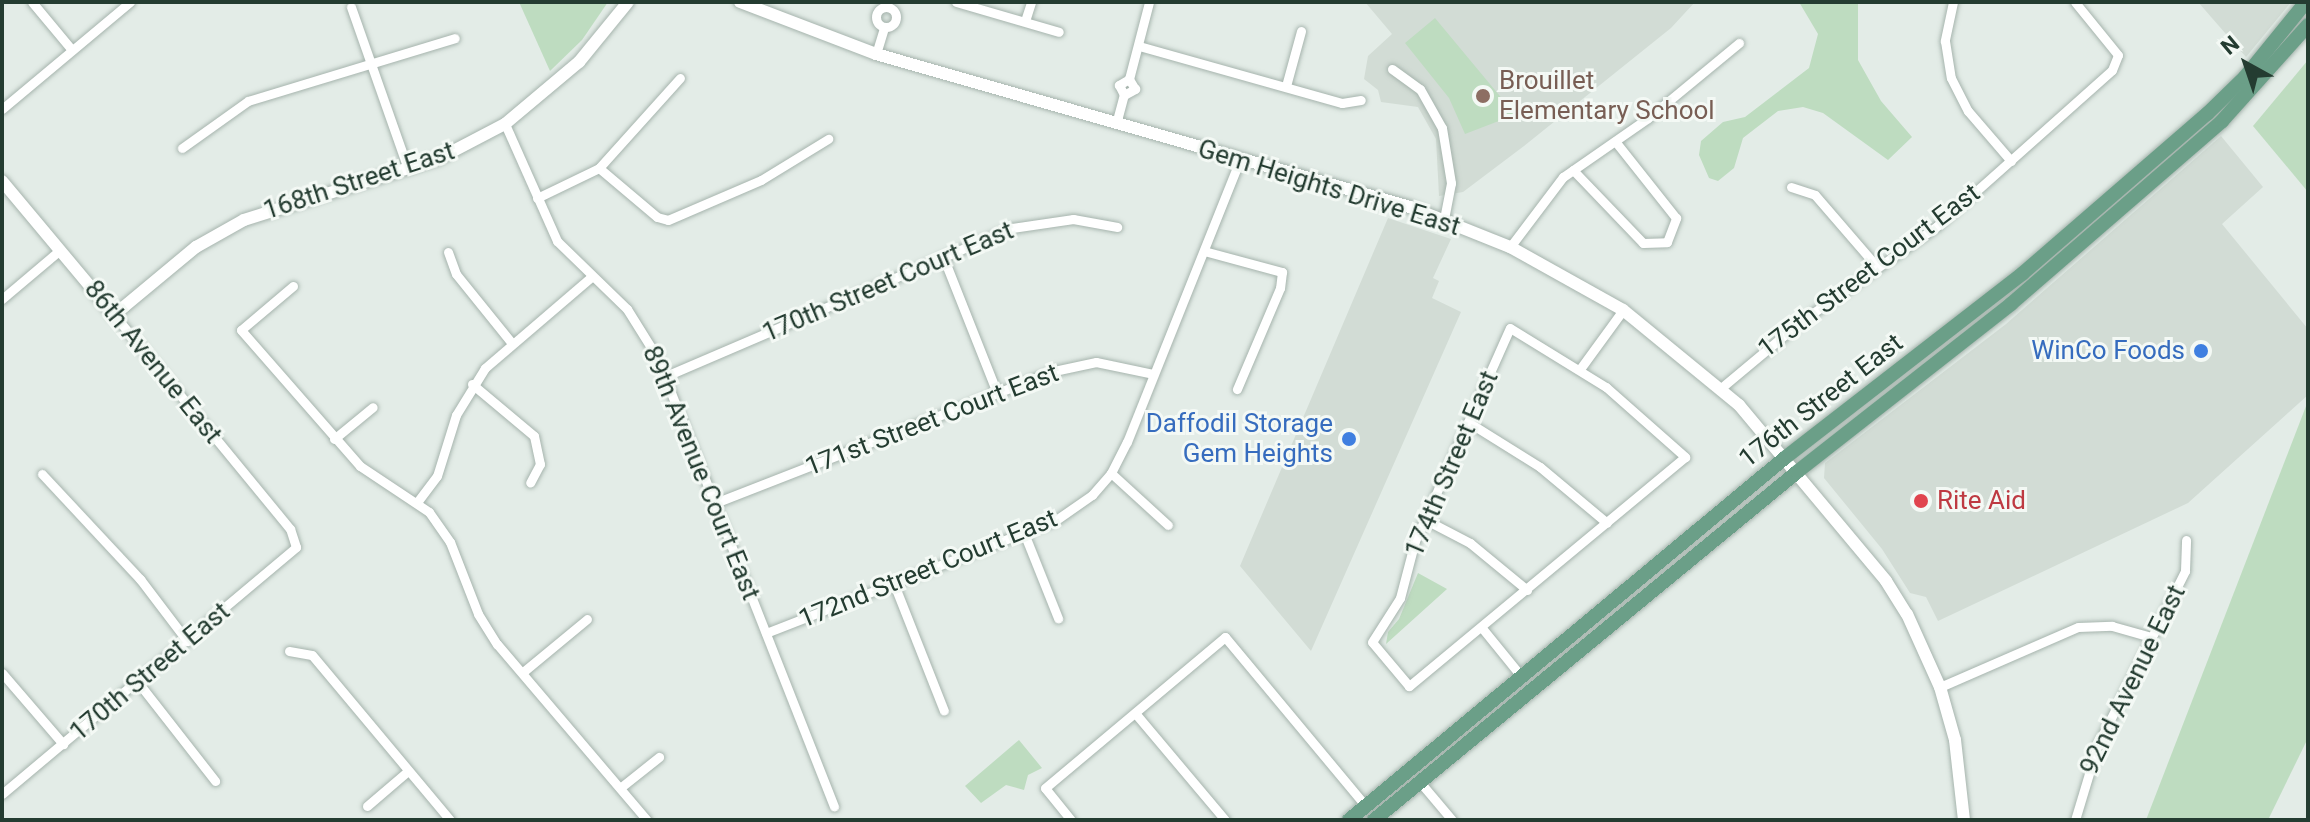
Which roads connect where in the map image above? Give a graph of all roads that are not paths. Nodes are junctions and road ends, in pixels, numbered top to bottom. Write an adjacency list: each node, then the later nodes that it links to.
1 (32, 2): 20 (street)
2 (130, 2): 20 (street)
3 (628, 2): 28 (street, 168th Street East)
4 (740, 2): 21 (street, Gem Heights Drive East)
5 (956, 2): 13 (street)
6 (1031, 2): 13 (street)
7 (1149, 2): 19 (street)
8 (1953, 2): 34 (street)
9 (2075, 2): 34 (street, 175th Street Court East)
10 (2306, 2): 65 (main road, 176th Street East)
11 (890, 4): 21 (street)
12 (351, 7): 22 (street)
13 (1025, 21): 16 (street)
14 (2308, 25): 66 (main road, 176th Street East)
15 (1301, 31): 25 (street)
16 (1059, 32)
17 (455, 38): 22 (street)
18 (1739, 43): 31 (street)
19 (1139, 46): 25 (street); 29 (street)
20 (72, 50): 27 (street)
21 (876, 54): 29 (street, Gem Heights Drive East)
22 (374, 67): 32 (street); 36 (street)
23 (1392, 69): 41 (street)
24 (680, 78): 35 (street)
25 (1286, 86): 26 (street)
26 (1361, 100)
27 (2, 109)
28 (505, 124): 36 (street, 168th Street East); 40 (street, 89th Avenue Court East)
29 (1116, 124): 33 (street, Gem Heights Drive East)
30 (828, 139): 35 (street)
31 (1615, 141): 37 (street); 37 (street)
32 (182, 148)
33 (1240, 160): 41 (street, Gem Heights Drive East); 45 (street, 172nd Street Court East)
34 (2011, 161): 48 (street, 175th Street Court East)
35 (599, 168): 40 (street)
36 (408, 169): 53 (street, 168th Street East)
37 (1573, 170): 43 (street)
38 (2, 181): 44 (street, 86th Avenue East)
39 (1791, 187): 48 (street)
40 (537, 198): 49 (street, 89th Avenue Court East)
41 (1444, 219): 43 (street, Gem Heights Drive East)
42 (1117, 227): 47 (street, 170th Street Court East)
43 (1510, 247): 52 (street, Gem Heights Drive East)
44 (60, 250): 51 (street); 53 (street, 86th Avenue East)
45 (1204, 251): 56 (street, 172nd Street Court East); 60 (street)
46 (448, 252): 54 (street)
47 (944, 259): 57 (street, 170th Street Court East); 61 (street)
48 (1878, 268): 59 (street, 175th Street Court East)
49 (590, 278): 54 (street); 57 (street, 89th Avenue Court East)
50 (293, 286): 64 (street)
51 (2, 299)
52 (1623, 310): 55 (street); 59 (street, Gem Heights Drive East)
53 (114, 315): 77 (street, 86th Avenue East)
54 (510, 341): 58 (street)
55 (1580, 369): 63 (street, 174th Street East); 73 (street)
56 (1153, 374): 61 (street, 171st Street Court East); 67 (street, 172nd Street Court East)
57 (666, 376): 71 (street, 89th Avenue Court East)
58 (472, 384): 69 (street); 70 (street)
59 (1721, 388): 65 (street, Gem Heights Drive East)
60 (1237, 389)
61 (997, 393): 71 (street, 171st Street Court East)
62 (373, 407): 64 (street)
63 (1468, 422): 72 (street, 174th Street East); 73 (street)
64 (334, 439): 70 (street)
65 (1786, 457): 66 (street, Gem Heights Drive East); 89 (main road, 176th Street East)
66 (1797, 472): 91 (street, Gem Heights Drive East); 99 (main road, 176th Street East)
67 (1111, 473): 74 (street); 75 (street, 172nd Street Court East)
68 (42, 474): 85 (street)
69 (530, 483)
70 (418, 501): 87 (street)
71 (715, 503): 83 (street, 89th Avenue Court East)
72 (1424, 519): 79 (street); 82 (street, 174th Street East)
73 (1607, 523): 79 (street)
74 (1168, 525)
75 (1024, 533): 78 (street, 172nd Street Court East); 80 (street)
76 (2186, 540): 84 (street, 92nd Avenue East)
77 (296, 547): 85 (street, 170th Street East)
78 (894, 584): 83 (street, 172nd Street Court East); 93 (street)
79 (1527, 590): 82 (street)
80 (1058, 618)
81 (587, 619): 87 (street)
82 (1482, 628): 89 (street)
83 (766, 633): 103 (street, 89th Avenue Court East)
84 (2151, 637): 91 (street); 113 (street, 92nd Avenue East)
85 (187, 641): 90 (street, 170th Street East)
86 (289, 651): 97 (street)
87 (523, 672): 100 (street)
88 (2, 673): 95 (street)
89 (1521, 676): 92 (main road, 176th Street East)
90 (137, 681): 95 (street, 170th Street East); 98 (street)
91 (1940, 687): 112 (street, Gem Heights Drive East)
92 (1488, 704): 99 (main road); 104 (main road, 176th Street East)
93 (944, 711)
94 (1135, 713): 104 (street); 107 (street); 108 (street)
95 (63, 744): 101 (street, 170th Street East)
96 (659, 757): 100 (street)
97 (408, 771): 102 (street); 105 (street)
98 (215, 781)
99 (1420, 782): 110 (main road, 176th Street East); 111 (street)
100 (620, 788): 106 (street)
101 (2, 794)
102 (367, 806)
103 (834, 806)
104 (1363, 813): 109 (main road, 176th Street East)
105 (450, 820)
106 (647, 820)
107 (1071, 820)
108 (1225, 820)
109 (1349, 820)
110 (1374, 820)
111 (1452, 820)
112 (1964, 820)
113 (2075, 820)

